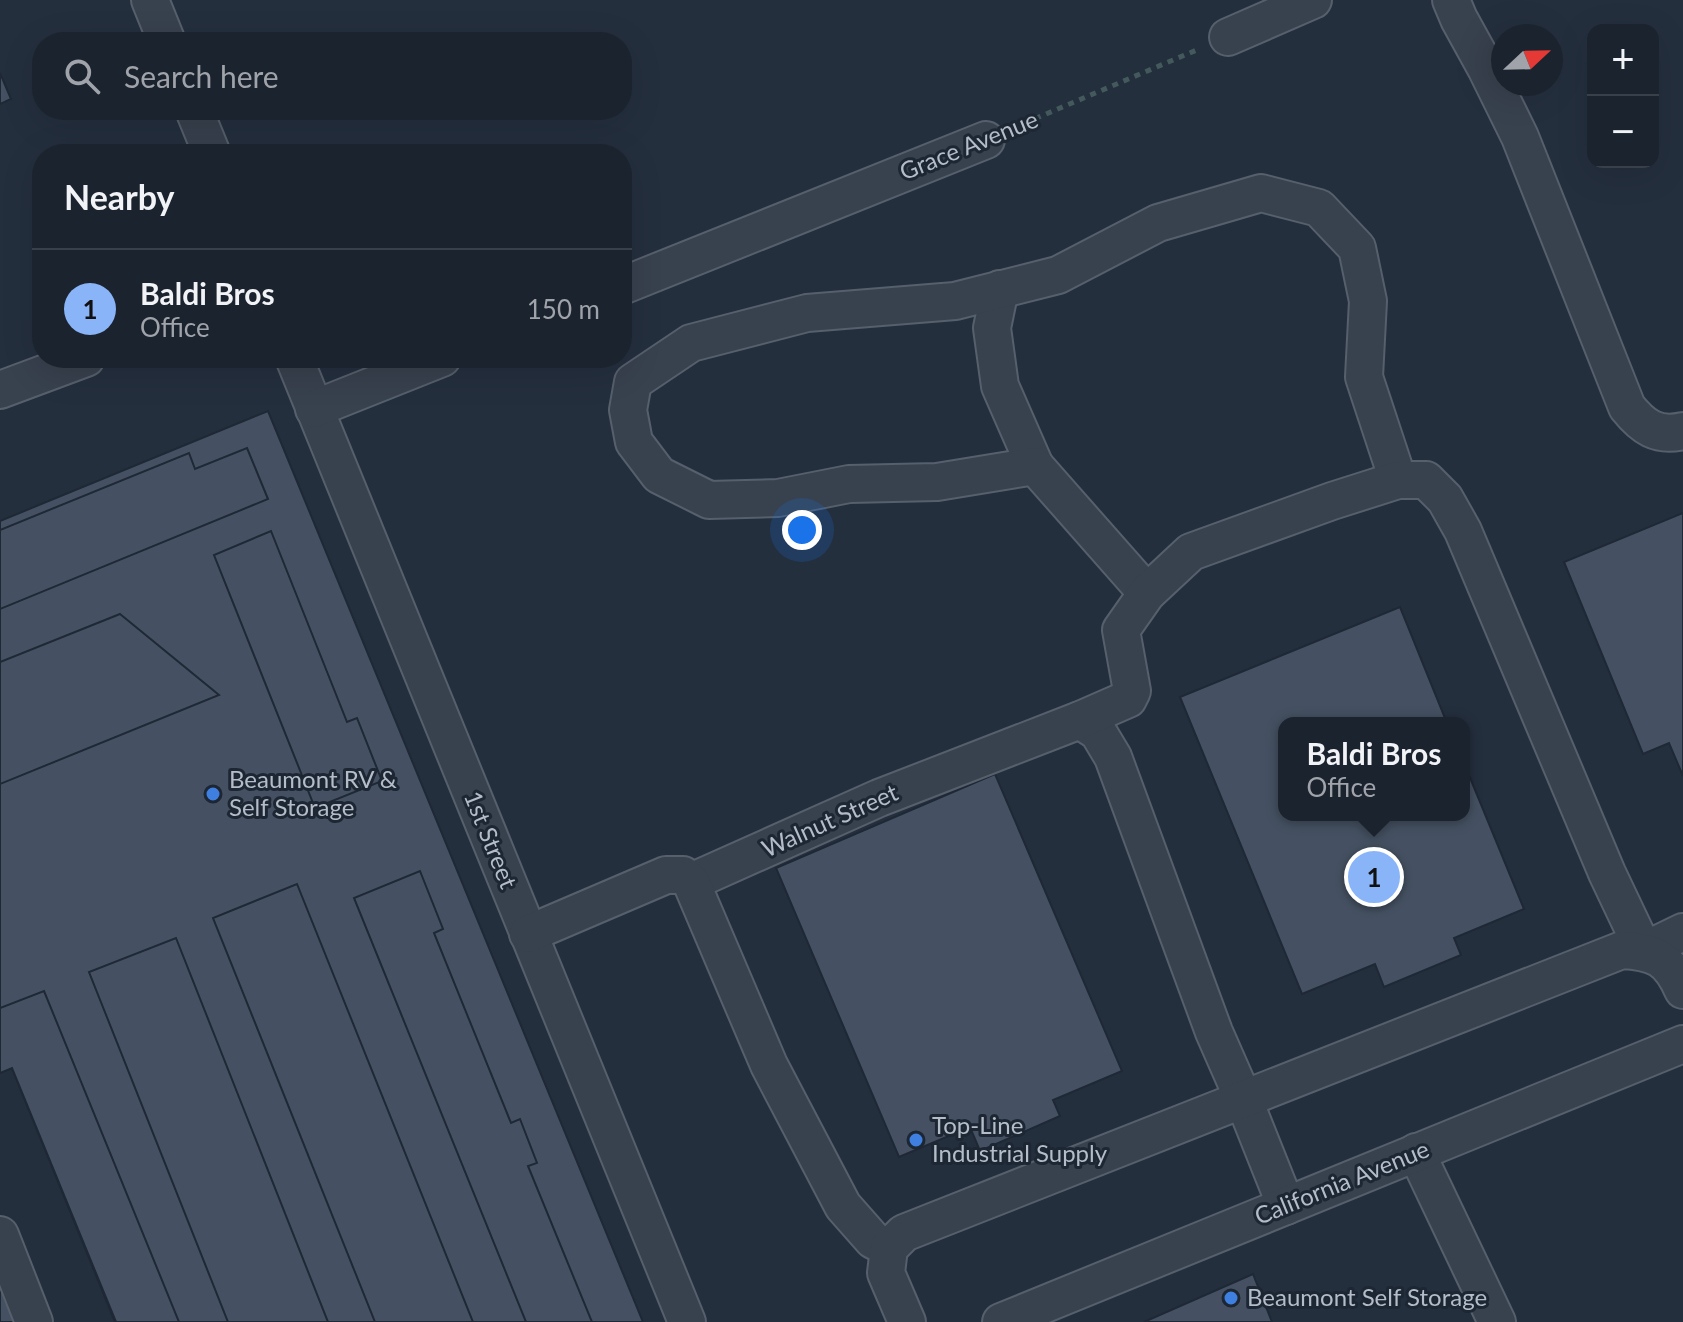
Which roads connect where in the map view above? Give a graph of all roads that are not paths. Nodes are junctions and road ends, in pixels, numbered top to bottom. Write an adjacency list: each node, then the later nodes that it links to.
1 (150, 0): 4 (street)
2 (1313, 0): 5 (street)
3 (1451, 0): 16 (street)
4 (163, 32)
5 (1228, 37)
6 (198, 120): 8 (street)
7 (986, 140): 9 (street, Grace Avenue)
8 (208, 144)
9 (632, 282)
10 (1000, 289): 17 (street); 17 (street); 18 (street)
11 (59, 368): 14 (street)
12 (298, 368): 15 (street, 1st Street)
13 (417, 368): 15 (street)
14 (0, 390)
15 (314, 409): 23 (street, 1st Street)
16 (1683, 431)
17 (1035, 466): 19 (street)
18 (1398, 480): 19 (street); 24 (street)
19 (1147, 593): 20 (street, Walnut Street)
20 (1080, 720): 21 (street, Walnut Street); 27 (street)
21 (691, 882): 23 (street, Walnut Street); 31 (street)
22 (1683, 932): 24 (street)
23 (528, 934): 33 (street, 1st Street)
24 (1644, 951): 25 (street); 27 (street)
25 (1683, 990)
26 (1683, 1044): 28 (street, California Avenue)
27 (1243, 1098): 29 (street); 31 (street)
28 (1416, 1152): 29 (street, California Avenue); 36 (street)
29 (1286, 1206): 35 (street, California Avenue)
30 (0, 1235): 32 (street)
31 (889, 1248): 34 (street)
32 (34, 1322)
33 (687, 1322)
34 (907, 1322)
35 (1001, 1322)
36 (1497, 1322)

